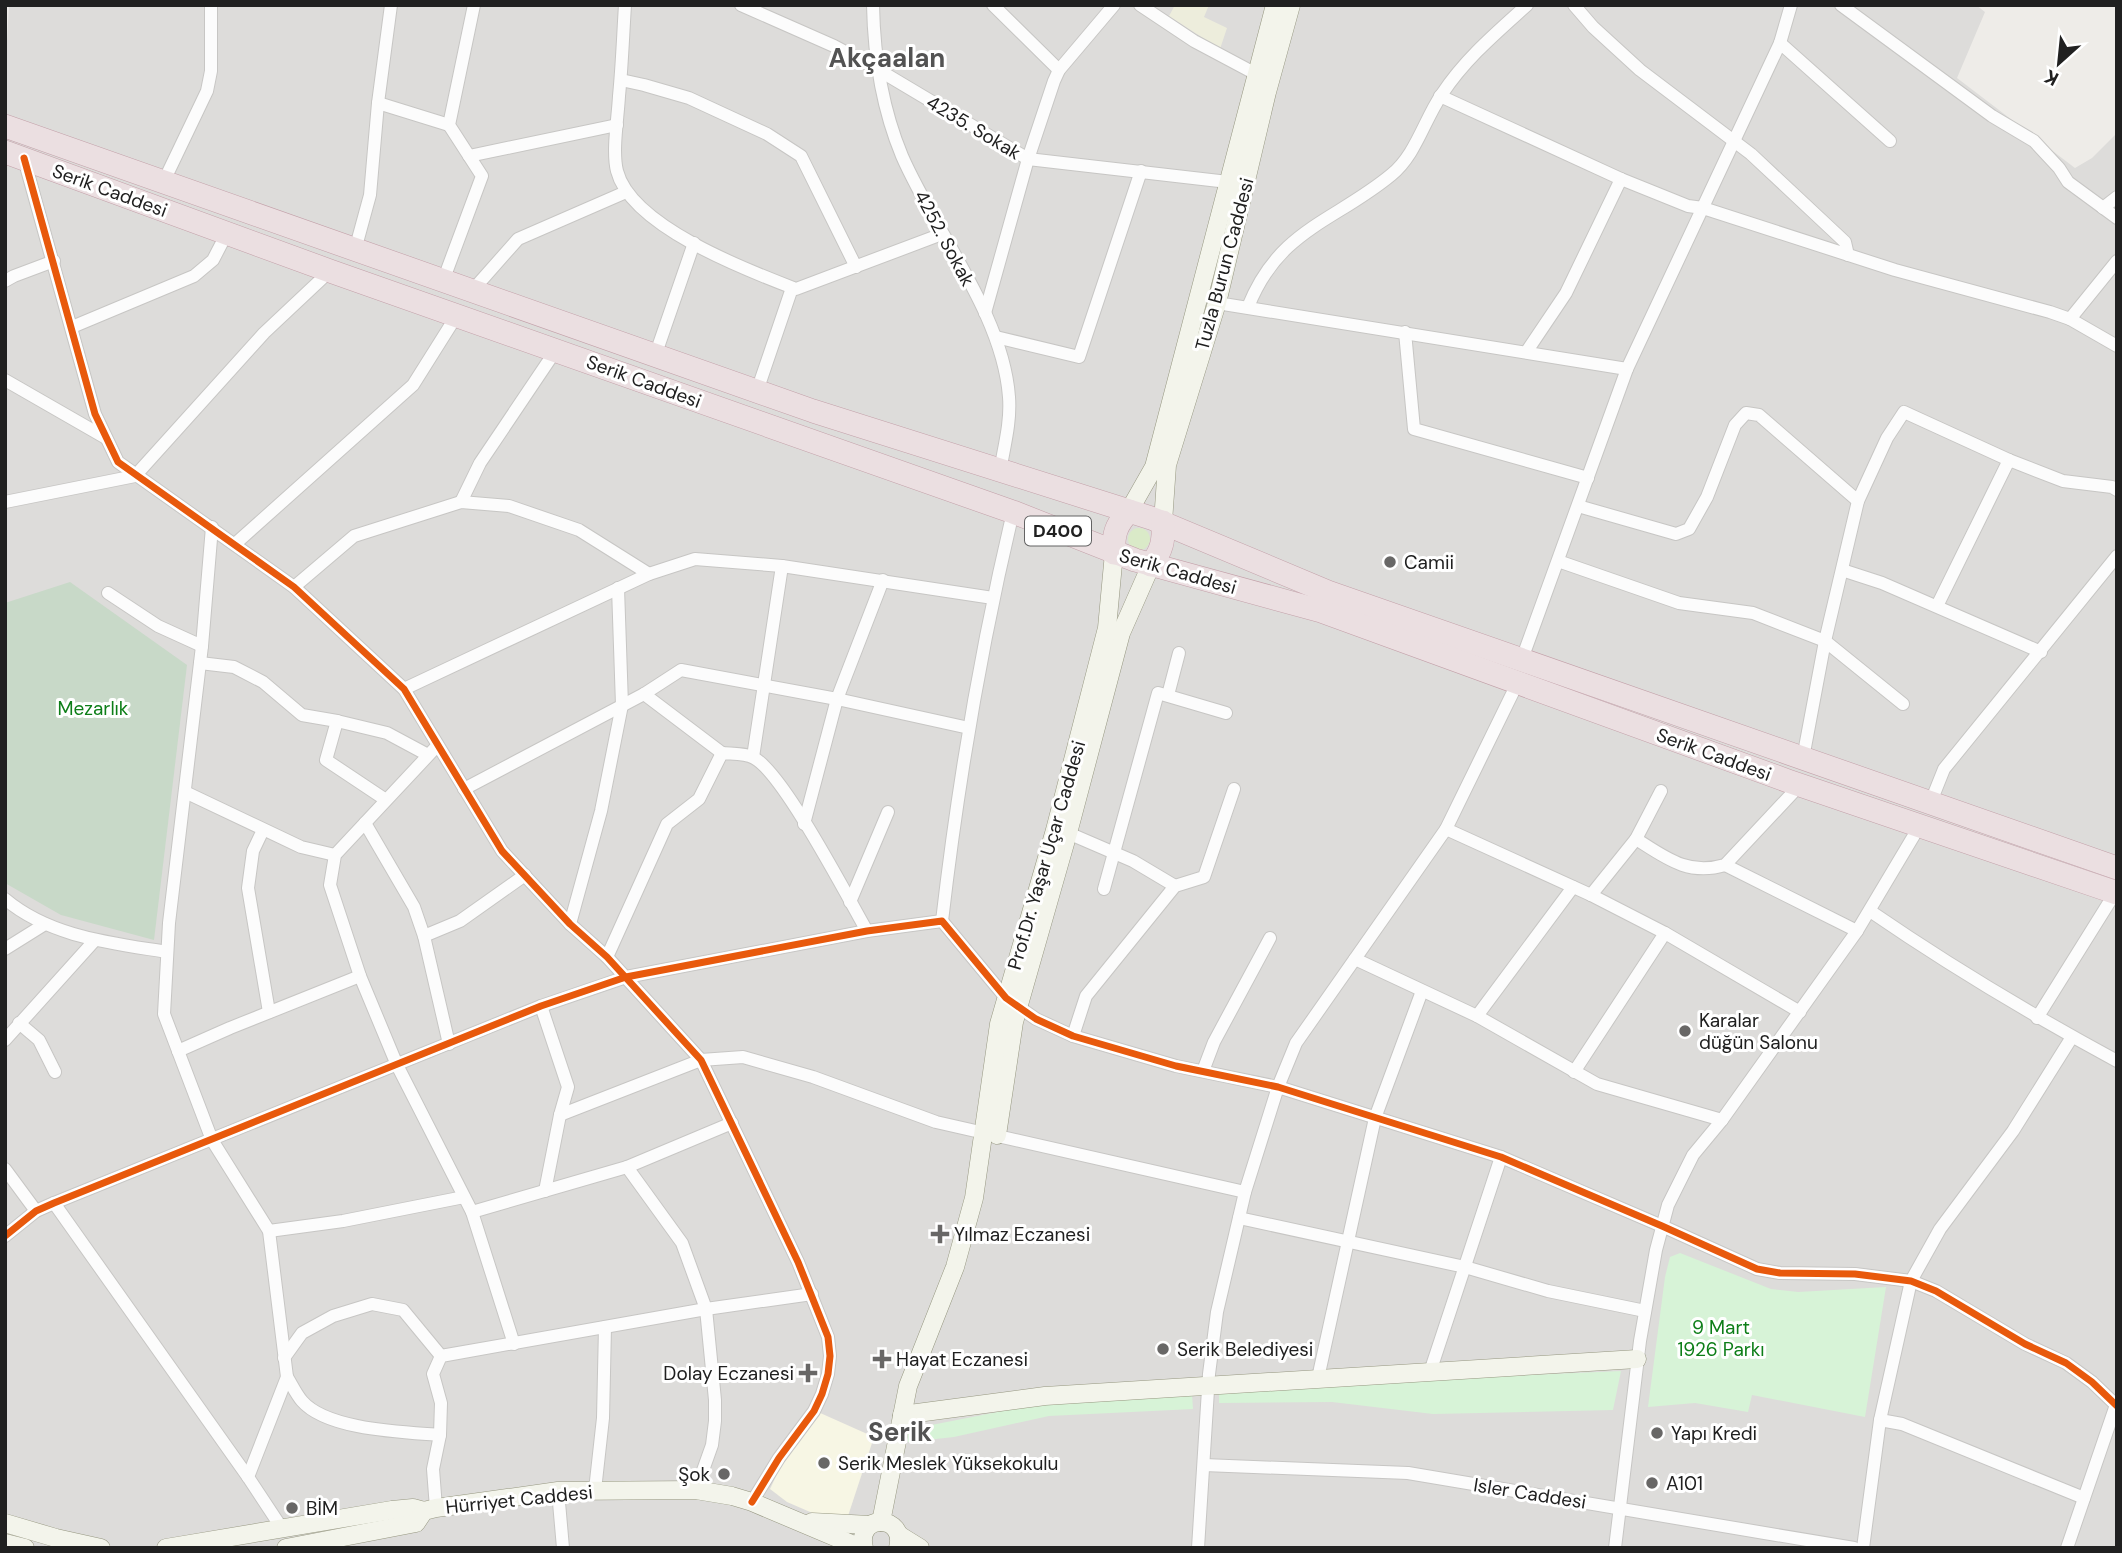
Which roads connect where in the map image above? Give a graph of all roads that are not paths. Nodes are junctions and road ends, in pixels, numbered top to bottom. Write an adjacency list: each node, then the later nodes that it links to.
1 (211, 5): 34 (street)
2 (391, 5): 22 (street)
3 (474, 5): 23 (street)
4 (625, 5): 20 (street)
5 (741, 5): 17 (street, 4235. Sokak)
6 (873, 5): 17 (street, 4252. Sokak)
7 (993, 5): 18 (street)
8 (1140, 5): 19 (street)
9 (1275, 5): 19 (main road, Tuzla Burun Caddesi)
10 (1291, 5): 53 (main road, Tuzla Burun Caddesi)
11 (1527, 5): 21 (street)
12 (1574, 5): 26 (street)
13 (1791, 5): 16 (street)
14 (1841, 5): 38 (street)
15 (1107, 7): 18 (street)
16 (1780, 43): 26 (street); 27 (street)
17 (877, 69): 30 (street, 4235. Sokak); 41 (street, 4252. Sokak)
18 (1059, 70): 30 (street)
19 (1256, 74): 33 (main road, Tuzla Burun Caddesi)
20 (621, 80): 24 (street); 47 (street)
21 (1440, 96): 32 (street); 54 (street)
22 (377, 103): 23 (street); 43 (street)
23 (449, 125): 29 (street)
24 (617, 125): 29 (street); 35 (street)
25 (5, 126): 34 (highway, Serik Caddesi / D400)
26 (1732, 141): 37 (street); 44 (street)
27 (1890, 141)
28 (15, 155): 40 (highway, Serik Caddesi / D400); 45 (street)
29 (469, 156): 50 (street)
30 (1028, 159): 31 (street, 4235. Sokak); 55 (street)
31 (1141, 171): 33 (street, 4235. Sokak); 60 (street)
32 (1621, 178): 37 (street); 63 (street)
33 (1228, 182): 78 (main road, Tuzla Burun Caddesi)
34 (163, 183): 43 (highway, Serik Caddesi / D400)
35 (626, 192): 42 (street); 52 (street)
36 (2117, 197): 38 (street)
37 (1703, 208): 44 (street); 65 (street)
38 (2104, 208): 39 (street)
39 (2117, 218)
40 (228, 233): 48 (highway, Serik Caddesi / D400); 58 (street)
41 (942, 234): 47 (street); 55 (street, 4252. Sokak)
42 (694, 243): 51 (street); 64 (street)
43 (355, 250): 50 (highway, Serik Caddesi / D400)
44 (1848, 256): 57 (street)
45 (54, 261): 49 (street); 58 (street)
46 (2117, 261): 57 (street)
47 (856, 267): 51 (street)
48 (330, 271): 56 (highway, Serik Caddesi / D400); 71 (street)
49 (5, 281)
50 (443, 281): 52 (highway, Serik Caddesi / D400)
51 (792, 288): 67 (street)
52 (472, 291): 64 (highway, Serik Caddesi / D400)
53 (1217, 303): 54 (street); 80 (main road, Tuzla Burun Caddesi)
54 (1248, 307): 59 (street)
55 (985, 313): 60 (street, 4252. Sokak)
56 (457, 315): 62 (highway, Serik Caddesi / D400); 82 (street)
57 (2070, 319): 61 (street)
58 (72, 327): 68 (street)
59 (1405, 332): 63 (street); 72 (street)
60 (996, 337): 70 (street, 4252. Sokak)
61 (2117, 346)
62 (556, 350): 76 (street); 79 (highway, Serik Caddesi / D400)
63 (1527, 351): 65 (street)
64 (655, 356): 67 (highway, Serik Caddesi / D400)
65 (1627, 369): 72 (street)
66 (5, 380): 68 (street)
67 (757, 390): 70 (highway, Serik Caddesi / D400)
68 (106, 438): 71 (street)
69 (2009, 460): 73 (street); 74 (street); 95 (street)
70 (1000, 471): 78 (highway, Serik Caddesi / D400)
71 (135, 476): 75 (street); 81 (street)
72 (1588, 478): 77 (street)
73 (2117, 490)
74 (1858, 501): 77 (street); 88 (street)
75 (5, 502)
76 (461, 502): 89 (street); 91 (street)
77 (1578, 506): 85 (street)
78 (1129, 511): 80 (highway, Serik Caddesi / D400); 83 (highway)
79 (1013, 512): 83 (highway, Serik Caddesi / D400); 94 (street)
80 (1163, 522): 86 (highway); 100 (highway, Serik Caddesi / D400)
81 (212, 527): 82 (street); 97 (street)
82 (235, 544): 91 (street)
83 (1114, 553): 86 (highway, Serik Caddesi / D400); 161 (main road, Prof.Dr. Yaşar Uçar Caddesi)
84 (2117, 556): 98 (street)
85 (1558, 561): 96 (street); 100 (street)
86 (1151, 565): 102 (highway, Serik Caddesi / D400); 130 (main road)
87 (782, 566): 89 (street); 90 (street); 103 (street)
88 (1842, 570): 95 (street); 96 (street)
89 (649, 574): 92 (street)
90 (883, 580): 94 (street); 107 (street)
91 (294, 587): 104 (street)
92 (618, 588): 104 (street); 109 (street)
93 (108, 593): 97 (street)
94 (993, 598): 112 (street)
95 (1937, 607): 98 (street)
96 (1825, 641): 108 (street); 116 (street)
97 (202, 646): 101 (street)
98 (2041, 652): 123 (street)
99 (1179, 653): 106 (street)
100 (1522, 659): 116 (highway, Serik Caddesi / D400)
101 (200, 663): 111 (street); 121 (street)
102 (1517, 684): 117 (highway, Serik Caddesi / D400); 128 (street)
103 (765, 685): 105 (street); 107 (street); 115 (street)
104 (404, 689): 113 (street)
105 (644, 694): 109 (street); 114 (street)
106 (1168, 695): 110 (street); 132 (street)
107 (837, 699): 112 (street); 126 (street)
108 (1903, 704)
109 (622, 705): 118 (street); 147 (street)
110 (1226, 713)
111 (337, 721): 113 (street); 122 (street)
112 (969, 729): 145 (street)
113 (433, 751): 118 (street); 122 (street)
114 (722, 753): 115 (street); 156 (street)
115 (753, 757): 126 (street)
116 (1803, 758): 123 (highway, Serik Caddesi / D400)
117 (1800, 785): 127 (highway, Serik Caddesi / D400); 134 (street)
118 (464, 789): 136 (street)
119 (1234, 789): 137 (street)
120 (1661, 791): 131 (street)
121 (185, 792): 129 (street); 155 (street)
122 (386, 800): 125 (street)
123 (1930, 804): 135 (highway, Serik Caddesi / D400)
124 (888, 812): 143 (street)
125 (365, 823): 133 (street); 151 (street)
126 (804, 824): 143 (street)
127 (1919, 827): 140 (highway, Serik Caddesi / D400); 144 (street)
128 (1446, 828): 138 (street); 157 (street)
129 (263, 830): 133 (street); 163 (street)
130 (1068, 833): 132 (street); 161 (main road)
131 (1636, 839): 134 (street); 141 (street)
132 (1114, 853): 137 (street); 139 (street)
133 (335, 855): 158 (street)
134 (1725, 865): 149 (street)
135 (2117, 868)
136 (525, 875): 147 (street); 151 (street)
137 (1175, 886): 168 (street)
138 (1573, 887): 141 (street); 165 (street)
139 (1104, 889)
140 (2116, 893): 166 (street)
141 (1591, 895): 150 (street)
142 (5, 899): 146 (street)
143 (850, 902): 148 (street)
144 (1870, 911): 149 (street); 166 (street)
145 (942, 921): 148 (street); 161 (street)
146 (45, 924): 153 (street); 154 (street)
147 (570, 924): 156 (street)
148 (867, 931): 159 (street)
149 (1857, 931): 164 (street)
150 (1665, 933): 164 (street); 178 (street)
151 (424, 936): 171 (street)
152 (1270, 938): 177 (street)
153 (95, 940): 155 (street); 167 (street)
154 (5, 949)
155 (167, 952): 172 (street)
156 (607, 957): 159 (street)
157 (1355, 959): 160 (street); 179 (street)
158 (360, 976): 163 (street); 175 (street)
159 (625, 978): 162 (street); 173 (street)
160 (1422, 991): 165 (street); 181 (street)
161 (1012, 1003): 168 (street); 184 (main road, Prof.Dr. Yaşar Uçar Caddesi)
162 (541, 1006): 171 (street); 180 (street)
163 (269, 1012): 172 (street)
164 (1800, 1012): 182 (street)
165 (1477, 1016): 178 (street)
166 (2037, 1018): 169 (street)
167 (19, 1023): 170 (street); 176 (street)
168 (1073, 1036): 177 (street)
169 (2072, 1037): 174 (street); 201 (street)
170 (5, 1040)
171 (449, 1044): 175 (street)
172 (178, 1051): 185 (street)
173 (701, 1060): 180 (street); 183 (street); 184 (street)
174 (2117, 1061)
175 (397, 1065): 185 (street); 191 (street)
176 (55, 1072)
177 (1203, 1072): 179 (street)
178 (1574, 1072): 182 (street)
179 (1278, 1087): 181 (street); 190 (street)
180 (560, 1115): 189 (street)
181 (1375, 1118): 186 (street); 199 (street)
182 (1722, 1120): 196 (street)
183 (732, 1123): 187 (street); 202 (street)
184 (991, 1134): 190 (street); 215 (main road, Prof.Dr. Yaşar Uçar Caddesi)
185 (212, 1140): 192 (street); 197 (street)
186 (1501, 1157): 196 (street); 200 (street)
187 (627, 1167): 189 (street); 203 (street)
188 (5, 1169): 193 (street)
189 (545, 1191): 194 (street)
190 (1245, 1192): 195 (street)
191 (464, 1197): 194 (street); 197 (street)
192 (54, 1203): 193 (street); 219 (street)
193 (36, 1211): 198 (street)
194 (472, 1212): 206 (street)
195 (1239, 1218): 199 (street); 213 (street)
196 (1662, 1226): 201 (street); 204 (street)
197 (269, 1231): 208 (street)
198 (5, 1236)
199 (1349, 1241): 200 (street); 212 (street)
200 (1465, 1267): 204 (street); 210 (street)
201 (1911, 1281): 214 (street); 216 (street)
202 (812, 1294): 203 (street); 224 (street)
203 (706, 1309): 205 (street); 221 (street)
204 (1645, 1311): 209 (street)
205 (605, 1327): 206 (street); 220 (street)
206 (514, 1344): 207 (street)
207 (442, 1356): 208 (street); 217 (street)
208 (285, 1358): 211 (street)
209 (1637, 1359): 210 (main road); 225 (street)
210 (1430, 1372): 212 (main road)
211 (287, 1377): 217 (street); 219 (street)
212 (1318, 1378): 213 (main road)
213 (1209, 1384): 215 (main road); 218 (street)
214 (2116, 1404): 223 (street)
215 (902, 1415): 229 (main road, Prof.Dr. Yaşar Uçar Caddesi)
216 (1880, 1420): 223 (street); 243 (street)
217 (440, 1435): 226 (street)
218 (1204, 1465): 225 (street, Isler Caddesi); 240 (street)
219 (248, 1477): 230 (street)
220 (594, 1490): 221 (main road, Hürriyet Caddesi); 222 (main road, Hürriyet Caddesi)
221 (696, 1490): 224 (main road, Hürriyet Caddesi)
222 (558, 1491): 226 (main road, Hürriyet Caddesi); 237 (street)
223 (2084, 1498): 244 (street)
224 (752, 1502): 227 (main road, Hürriyet Caddesi)
225 (1620, 1507): 241 (street); 242 (street, Isler Caddesi)
226 (430, 1509): 230 (main road); 233 (main road, Hürriyet Caddesi)
227 (798, 1520): 229 (main road, Hürriyet Caddesi); 238 (main road, Hürriyet Caddesi)
228 (5, 1523): 235 (main road)
229 (875, 1524): 231 (main road); 238 (main road, Prof.Dr. Yaşar Uçar Caddesi)
230 (284, 1539): 233 (main road, Hürriyet Caddesi); 236 (main road)
231 (898, 1541): 239 (main road)
232 (5, 1543): 234 (main road)
233 (337, 1543)
234 (25, 1548)
235 (101, 1548)
236 (166, 1548)
237 (563, 1548)
238 (862, 1548)
239 (920, 1548)
240 (1198, 1548)
241 (1615, 1548)
242 (1854, 1548)
243 (1863, 1548)
244 (2067, 1548)

